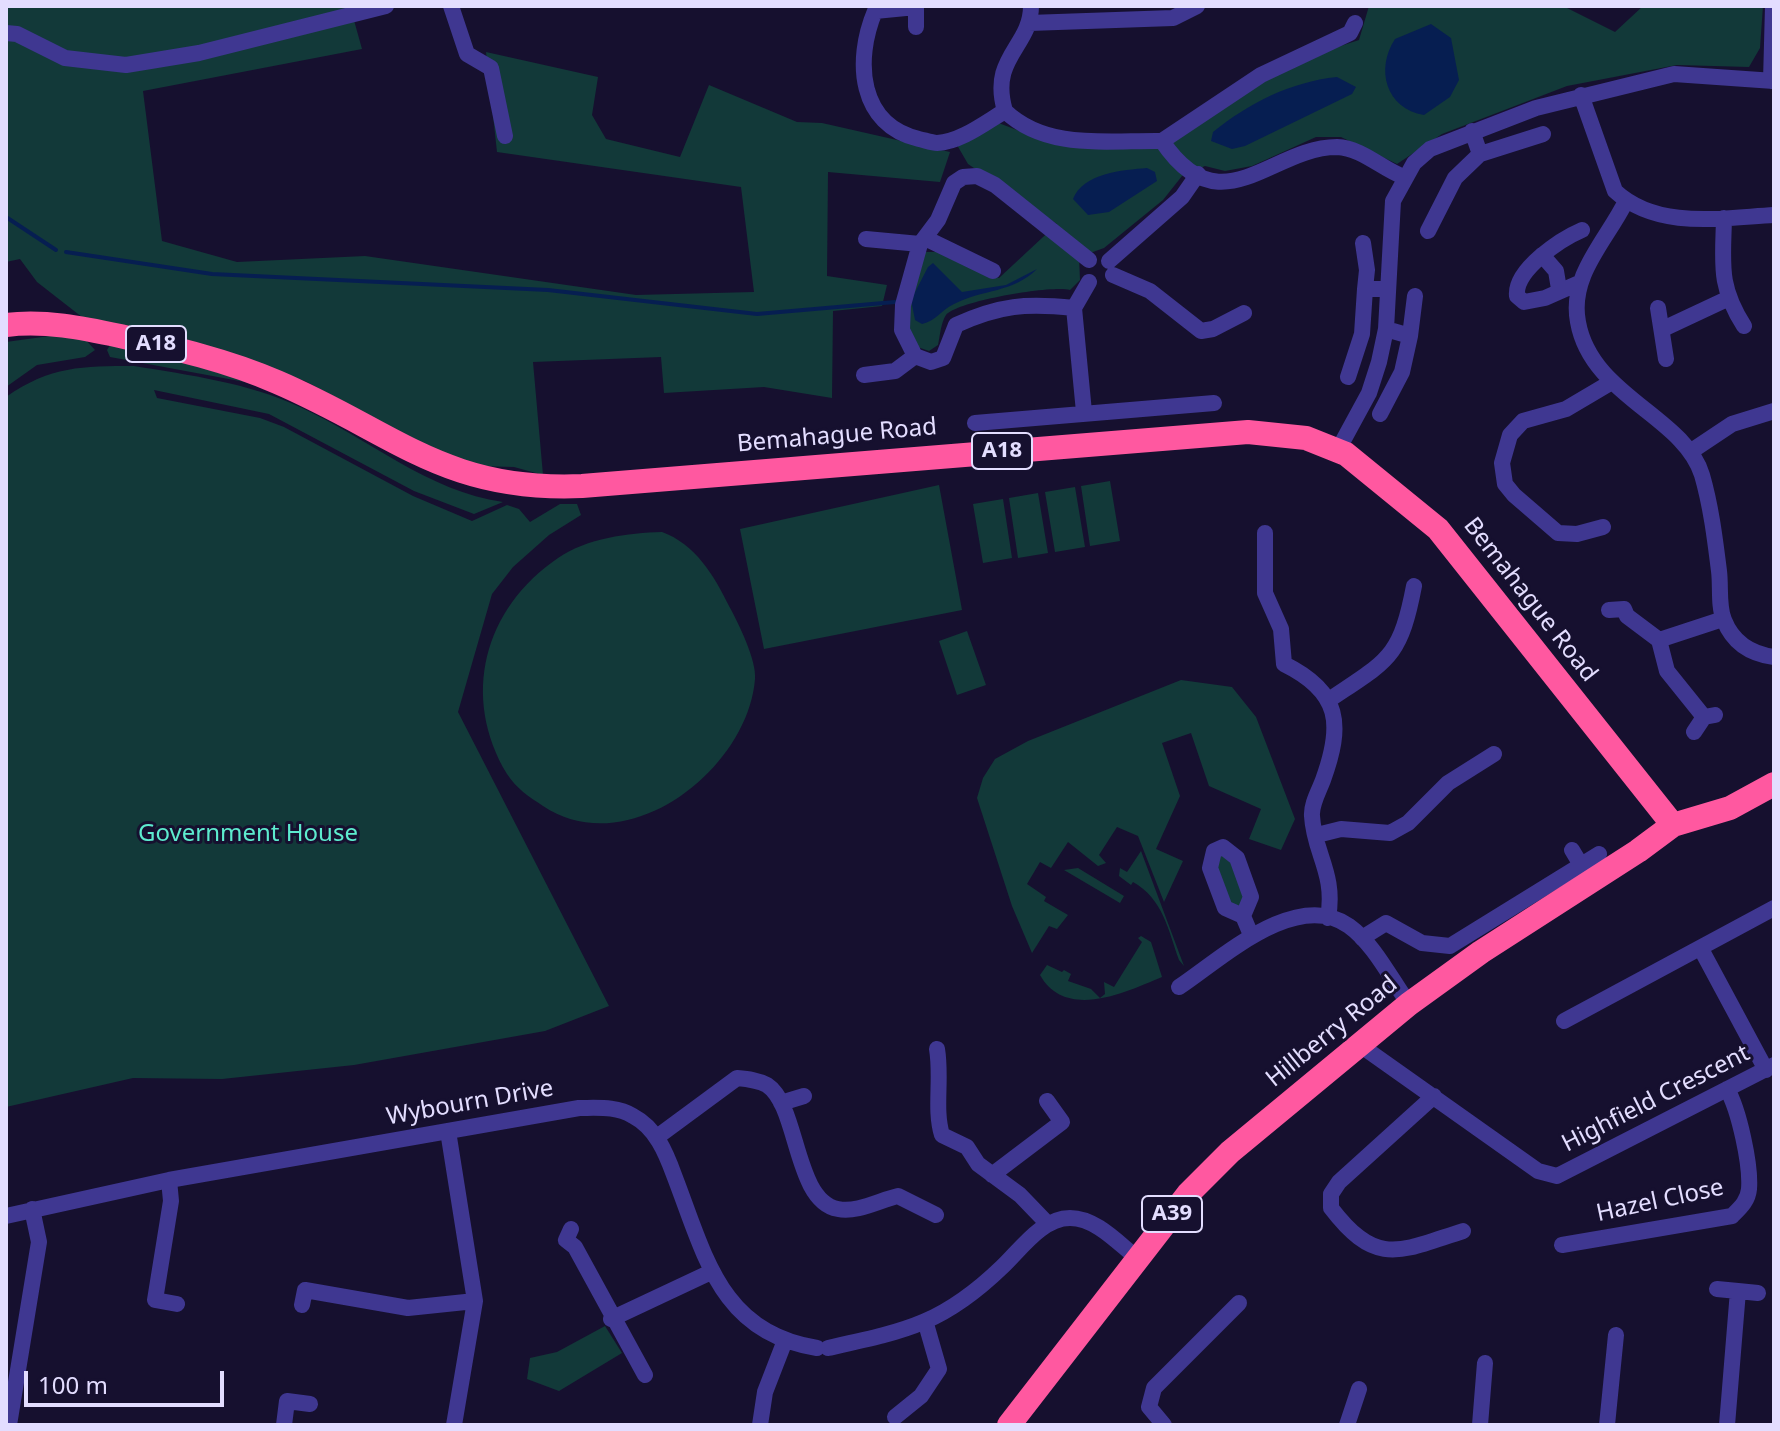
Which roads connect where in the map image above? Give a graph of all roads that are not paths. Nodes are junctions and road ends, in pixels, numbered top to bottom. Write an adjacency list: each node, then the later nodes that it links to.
1 (386, 6): 9 (street)
2 (451, 6): 15 (street)
3 (916, 6): 8 (street); 12 (street)
4 (1197, 6): 6 (street)
5 (1773, 7): 10 (street)
6 (1030, 14): 12 (street)
7 (1355, 23): 16 (street)
8 (916, 27)
9 (6, 33)
10 (1772, 81): 11 (street)
11 (1581, 95): 13 (street); 20 (street)
12 (1005, 111): 16 (street)
13 (1472, 131): 17 (street); 19 (street)
14 (1543, 134): 17 (street)
15 (505, 136)
16 (1162, 141): 18 (street)
17 (1480, 154): 24 (street)
18 (1198, 174): 19 (street); 30 (street)
19 (1404, 177): 35 (street)
20 (1626, 201): 22 (street); 33 (street)
21 (1774, 215): 22 (street)
22 (1724, 218): 38 (street)
23 (1582, 230): 28 (street)
24 (1428, 231)
25 (866, 239): 26 (street)
26 (923, 241): 29 (street); 31 (street); 47 (street)
27 (1363, 243): 34 (street)
28 (1542, 255): 36 (street); 36 (street)
29 (1089, 260): 30 (street); 32 (street)
30 (1111, 268): 32 (street); 41 (street)
31 (993, 271)
32 (1089, 282): 39 (street)
33 (1579, 283): 36 (street); 51 (street)
34 (1365, 289): 35 (street); 50 (street)
35 (1388, 289): 44 (street)
36 (1559, 289)
37 (1415, 296): 46 (street)
38 (1727, 299): 43 (street); 45 (street)
39 (1074, 308): 47 (street); 54 (street)
40 (1658, 308): 45 (street)
41 (1244, 313)
42 (6, 325): 57 (highway, Bemahague Road / A18)
43 (1744, 326)
44 (1386, 329): 46 (street); 57 (street)
45 (1663, 329): 48 (street)
46 (1410, 336): 55 (street)
47 (915, 356): 49 (street)
48 (1666, 359)
49 (864, 375)
50 (1348, 377)
51 (1610, 383): 58 (street); 59 (street)
52 (1207, 407): 54 (street)
53 (1774, 411): 58 (street)
54 (1084, 412): 56 (street)
55 (1380, 414)
56 (981, 426)
57 (1338, 450): 70 (highway, Bemahague Road / A18)
58 (1690, 452): 63 (street)
59 (1603, 527)
60 (1265, 533): 66 (street)
61 (1414, 586): 66 (street)
62 (1621, 608): 64 (street)
63 (1723, 619): 64 (street); 65 (street)
64 (1659, 640): 67 (street)
65 (1774, 657)
66 (1329, 700): 71 (street)
67 (1694, 732)
68 (1494, 754): 71 (street)
69 (1774, 784): 70 (highway, Hillberry Road)
70 (1673, 825): 82 (highway, Hillberry Road / A39)
71 (1317, 835): 77 (street)
72 (1572, 850): 74 (street)
73 (1599, 854): 74 (street)
74 (1581, 865): 79 (street)
75 (1774, 908): 80 (street)
76 (1243, 916): 78 (street)
77 (1328, 918): 78 (street); 79 (street)
78 (1251, 935): 81 (street)
79 (1362, 938): 82 (street)
80 (1701, 949): 83 (street); 86 (street)
81 (1179, 987)
82 (1409, 1004): 84 (highway, Hillberry Road / A39)
83 (1564, 1021)
84 (1360, 1045): 89 (street, Highfield Crescent); 103 (highway, Hillberry Road / A39)
85 (937, 1049): 94 (street)
86 (1770, 1067): 87 (street, Highfield Crescent)
87 (1727, 1089): 89 (street, Highfield Crescent); 102 (street, Hazel Close)
88 (804, 1096): 91 (street)
89 (1434, 1096): 101 (street)
90 (1047, 1101): 94 (street)
91 (781, 1103): 93 (street); 97 (street)
92 (448, 1131): 93 (street, Wybourn Drive); 95 (street, Wybourn Drive); 108 (street)
93 (657, 1137): 104 (street)
94 (992, 1175): 99 (street)
95 (169, 1180): 96 (street, Wybourn Drive); 110 (street)
96 (32, 1209): 98 (street, Wybourn Drive); 122 (street)
97 (936, 1215)
98 (6, 1216)
99 (1047, 1223): 103 (street); 113 (street)
100 (571, 1229): 112 (street)
101 (1463, 1231)
102 (1562, 1245)
103 (1137, 1258): 126 (highway, Hillberry Road / A39)
104 (711, 1272): 112 (street); 115 (street)
105 (1717, 1289): 106 (street)
106 (1738, 1291): 107 (street); 131 (street)
107 (1758, 1293)
108 (475, 1301): 111 (street); 124 (street)
109 (1239, 1303): 127 (street)
110 (177, 1304)
111 (302, 1305)
112 (611, 1319): 117 (street)
113 (926, 1324): 115 (street); 121 (street)
114 (1616, 1335): 130 (street)
115 (784, 1343): 125 (street)
116 (1485, 1363): 129 (street)
117 (645, 1375)
118 (1359, 1389): 128 (street)
119 (889, 1400): 121 (street)
120 (310, 1404): 123 (street)
121 (897, 1421)
122 (9, 1425)
123 (284, 1425)
124 (454, 1425)
125 (760, 1425)
126 (1009, 1425)
127 (1164, 1425)
128 (1347, 1425)
129 (1480, 1425)
130 (1607, 1425)
131 (1727, 1425)

